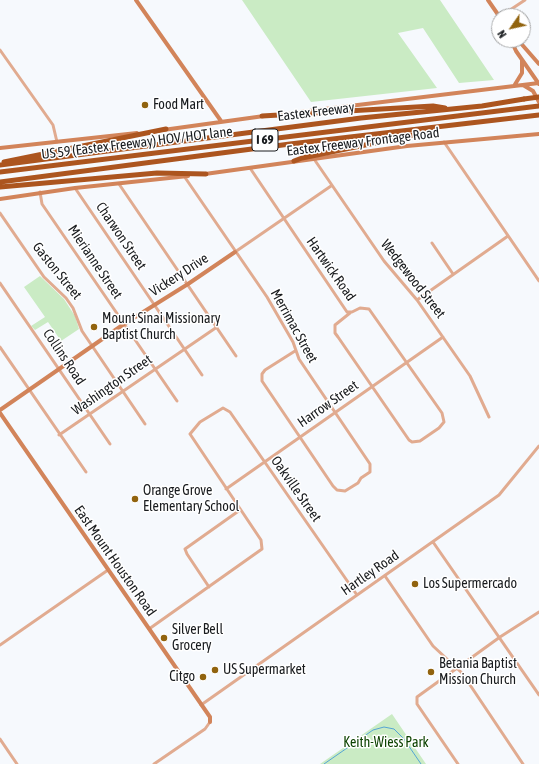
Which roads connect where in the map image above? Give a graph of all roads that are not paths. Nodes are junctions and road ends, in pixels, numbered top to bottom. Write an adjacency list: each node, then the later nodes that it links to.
1 (136, 0): 18 (main road)
2 (525, 0): 3 (street)
3 (512, 8)
4 (515, 48): 7 (main road)
5 (525, 48): 8 (main road)
6 (0, 50): 22 (street)
7 (522, 60): 9 (main road); 11 (main road)
8 (539, 64)
9 (539, 83): 10 (main road)
10 (522, 85): 11 (main road); 13 (main road)
11 (514, 86): 16 (main road)
12 (539, 97): 15 (highway, Eastex Freeway / I 69, bridge)
13 (539, 102)
14 (539, 106): 29 (highway, US 59 (Eastex Freeway) HOV/HOT lane / I 69)
15 (450, 109): 16 (highway); 27 (highway, Eastex Freeway / I 69)
16 (262, 116): 18 (main road)
17 (538, 116): 19 (highway, Eastex Freeway / I 69)
18 (221, 121): 20 (main road)
19 (479, 122): 26 (highway); 32 (highway, Eastex Freeway / I 69)
20 (166, 129): 22 (main road); 27 (highway)
21 (539, 134): 23 (main road, Eastex Freeway Frontage Road)
22 (58, 142): 24 (main road)
23 (444, 142): 25 (main road, Eastex Freeway Frontage Road); 41 (street)
24 (0, 148)
25 (314, 159): 26 (main road, Eastex Freeway Frontage Road); 34 (street, Wedgewood Street)
26 (294, 162): 28 (main road, Eastex Freeway Frontage Road)
27 (0, 164)
28 (250, 168): 30 (main road, Eastex Freeway Frontage Road); 40 (street, Hartwick Road)
29 (0, 172)
30 (206, 174): 31 (main road, Eastex Freeway Frontage Road); 35 (highway)
31 (184, 176): 33 (main road, Eastex Freeway Frontage Road); 43 (street, Merrimac Street)
32 (0, 182)
33 (119, 184): 36 (main road, Eastex Freeway Frontage Road); 47 (street)
34 (331, 186): 40 (street, Vickery Drive); 48 (street, Wedgewood Street)
35 (0, 187)
36 (75, 188): 37 (main road, Eastex Freeway Frontage Road); 49 (street, Charwon Street)
37 (40, 192): 38 (main road, Eastex Freeway Frontage Road); 51 (street, Mierianne Street)
38 (0, 199)
39 (0, 213): 54 (street, Gaston Street)
40 (283, 219): 43 (street, Vickery Drive); 50 (street, Hartwick Road)
41 (508, 236): 44 (street); 45 (street)
42 (432, 243): 44 (street)
43 (235, 252): 47 (main road, Vickery Drive); 57 (street, Merrimac Street)
44 (453, 274): 48 (street)
45 (539, 280)
46 (0, 283): 60 (street, Collins Road)
47 (188, 284): 49 (main road, Vickery Drive); 52 (street)
48 (417, 300): 53 (street, Wedgewood Street)
49 (154, 304): 51 (main road, Vickery Drive); 56 (street, Charwon Street)
50 (350, 312): 59 (street, Hartwick Road); 63 (street)
51 (124, 324): 54 (main road, Vickery Drive); 61 (street, Mierianne Street)
52 (217, 327): 56 (street, Washington Street); 58 (street)
53 (443, 337): 59 (street, Harrow Street); 71 (street, Wedgewood Street)
54 (92, 346): 60 (main road, Vickery Drive); 65 (street, Gaston Street)
55 (0, 347): 64 (street)
56 (184, 349): 61 (street, Washington Street); 62 (street, Charwon Street)
57 (295, 351): 68 (street, Merrimac Street); 75 (street)
58 (236, 356)
59 (407, 362): 63 (street, Harrow Street); 63 (street, Hartwick Road)
60 (58, 369): 64 (main road, Vickery Drive); 70 (street, Collins Road)
61 (154, 369): 65 (street, Washington Street); 66 (street, Mierianne Street)
62 (202, 375)
63 (372, 387): 68 (street, Harrow Street)
64 (29, 390): 67 (main road, Vickery Drive); 74 (street)
65 (122, 391): 70 (street, Washington Street); 73 (street, Gaston Street)
66 (177, 401)
67 (0, 410)
68 (335, 412): 75 (street, Harrow Street); 75 (street, Merrimac Street)
69 (0, 413): 72 (main road, East Mount Houston Road)
70 (89, 414): 74 (street, Washington Street); 76 (street, Collins Road)
71 (489, 417)
72 (2, 419): 83 (main road, East Mount Houston Road)
73 (144, 424)
74 (59, 435): 79 (street)
75 (300, 437): 78 (street, Harrow Street)
76 (110, 444)
77 (539, 446): 82 (street, Hartley Road)
78 (264, 461): 80 (street, Harrow Street); 80 (street, Oakville Street); 86 (street, Oakville Street)
79 (86, 472)
80 (226, 489): 81 (street)
81 (240, 510): 85 (street); 85 (street)
82 (433, 542): 84 (street, Hartley Road); 89 (street)
83 (108, 570): 88 (main road, East Mount Houston Road); 90 (street)
84 (384, 576): 86 (street, Hartley Road); 91 (street)
85 (208, 587): 88 (street)
86 (357, 595): 93 (street, Hartley Road)
87 (539, 612): 89 (street)
88 (149, 629): 93 (main road, East Mount Houston Road)
89 (500, 637): 91 (street); 92 (street)
90 (0, 645)
91 (457, 668): 98 (street); 99 (street)
92 (539, 695)
93 (201, 705): 94 (main road, East Mount Houston Road)
94 (210, 722): 97 (street)
95 (0, 739): 96 (street)
96 (17, 764)
97 (154, 764)
98 (458, 764)
99 (523, 764)

